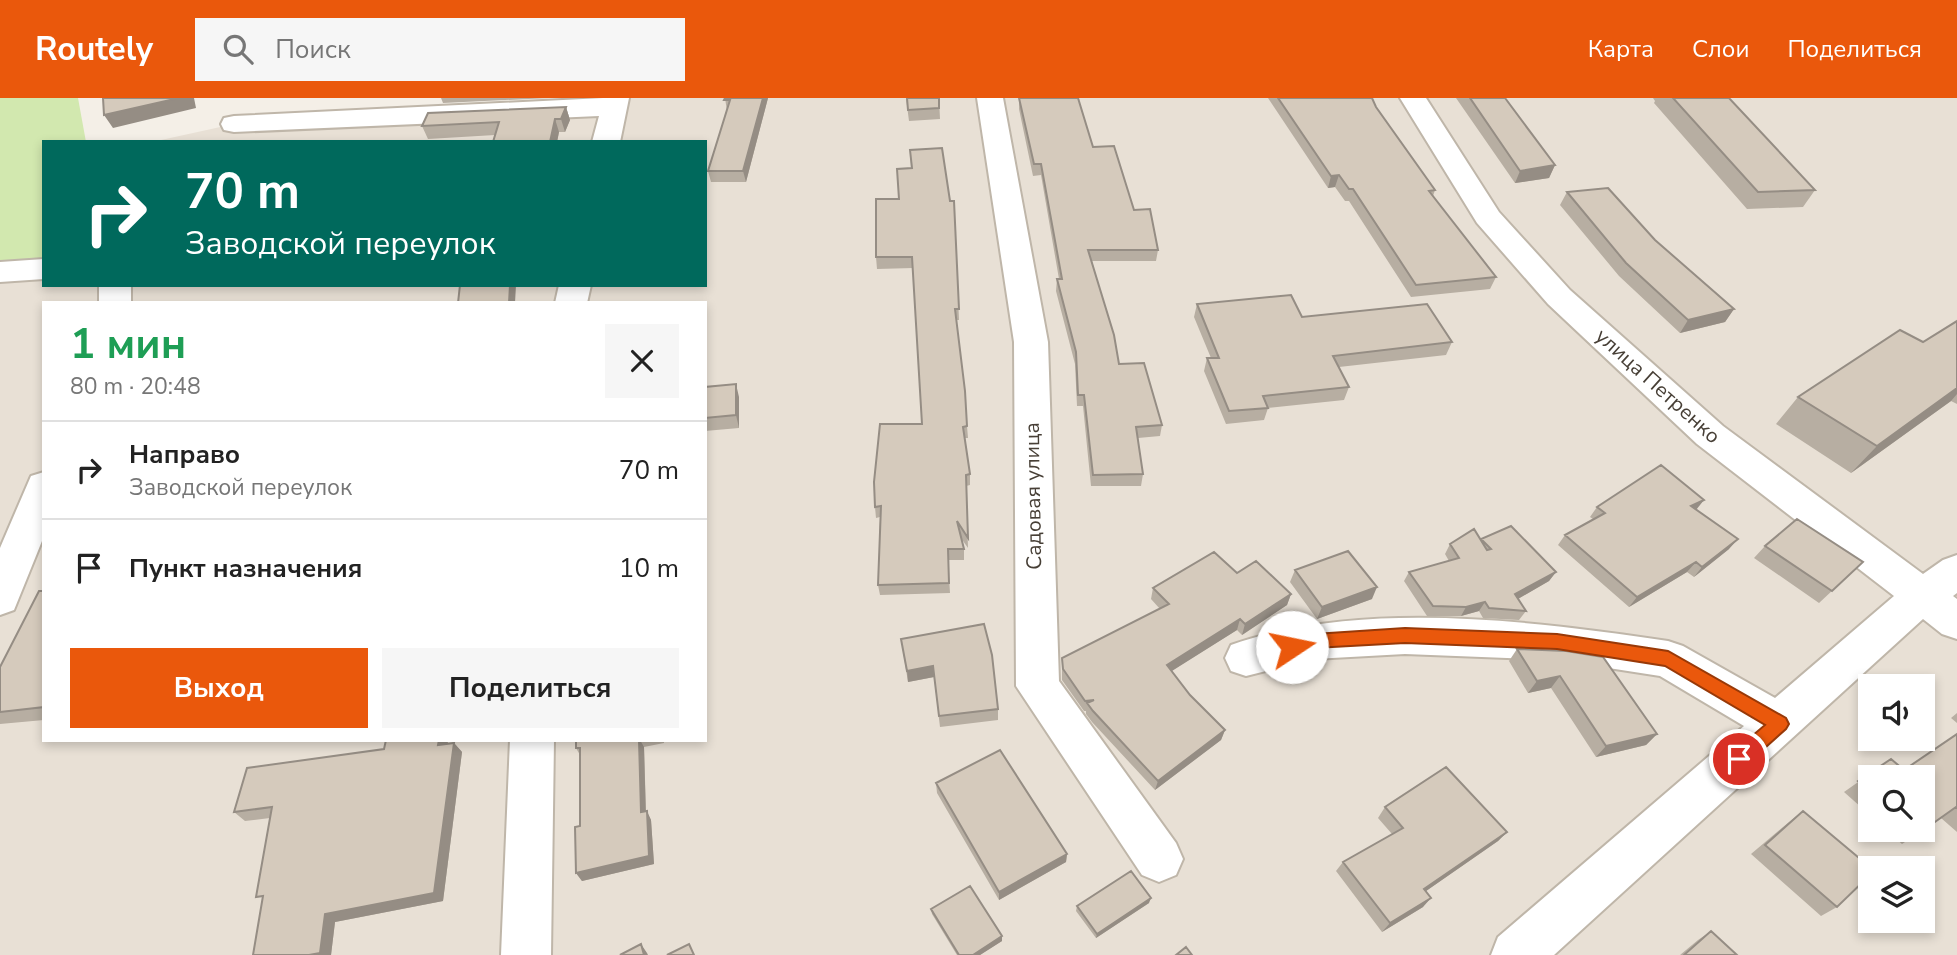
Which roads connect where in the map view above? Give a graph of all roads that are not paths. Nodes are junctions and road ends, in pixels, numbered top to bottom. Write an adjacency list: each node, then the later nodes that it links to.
1 (990, 98): 16 (street, Садовая улица)
2 (1413, 98): 10 (street, улица Петренко)
3 (615, 102): 4 (street); 5 (street)
4 (234, 124)
5 (606, 140)
6 (42, 269): 7 (street)
7 (0, 272)
8 (39, 498): 11 (street)
9 (1957, 570): 10 (street)
10 (1922, 596): 12 (street, улица Петренко); 14 (street)
11 (0, 598)
12 (1957, 622)
13 (1246, 658): 14 (street)
14 (1780, 724): 18 (street)
15 (532, 742): 17 (street)
16 (1159, 859)
17 (526, 955)
18 (1516, 955)

